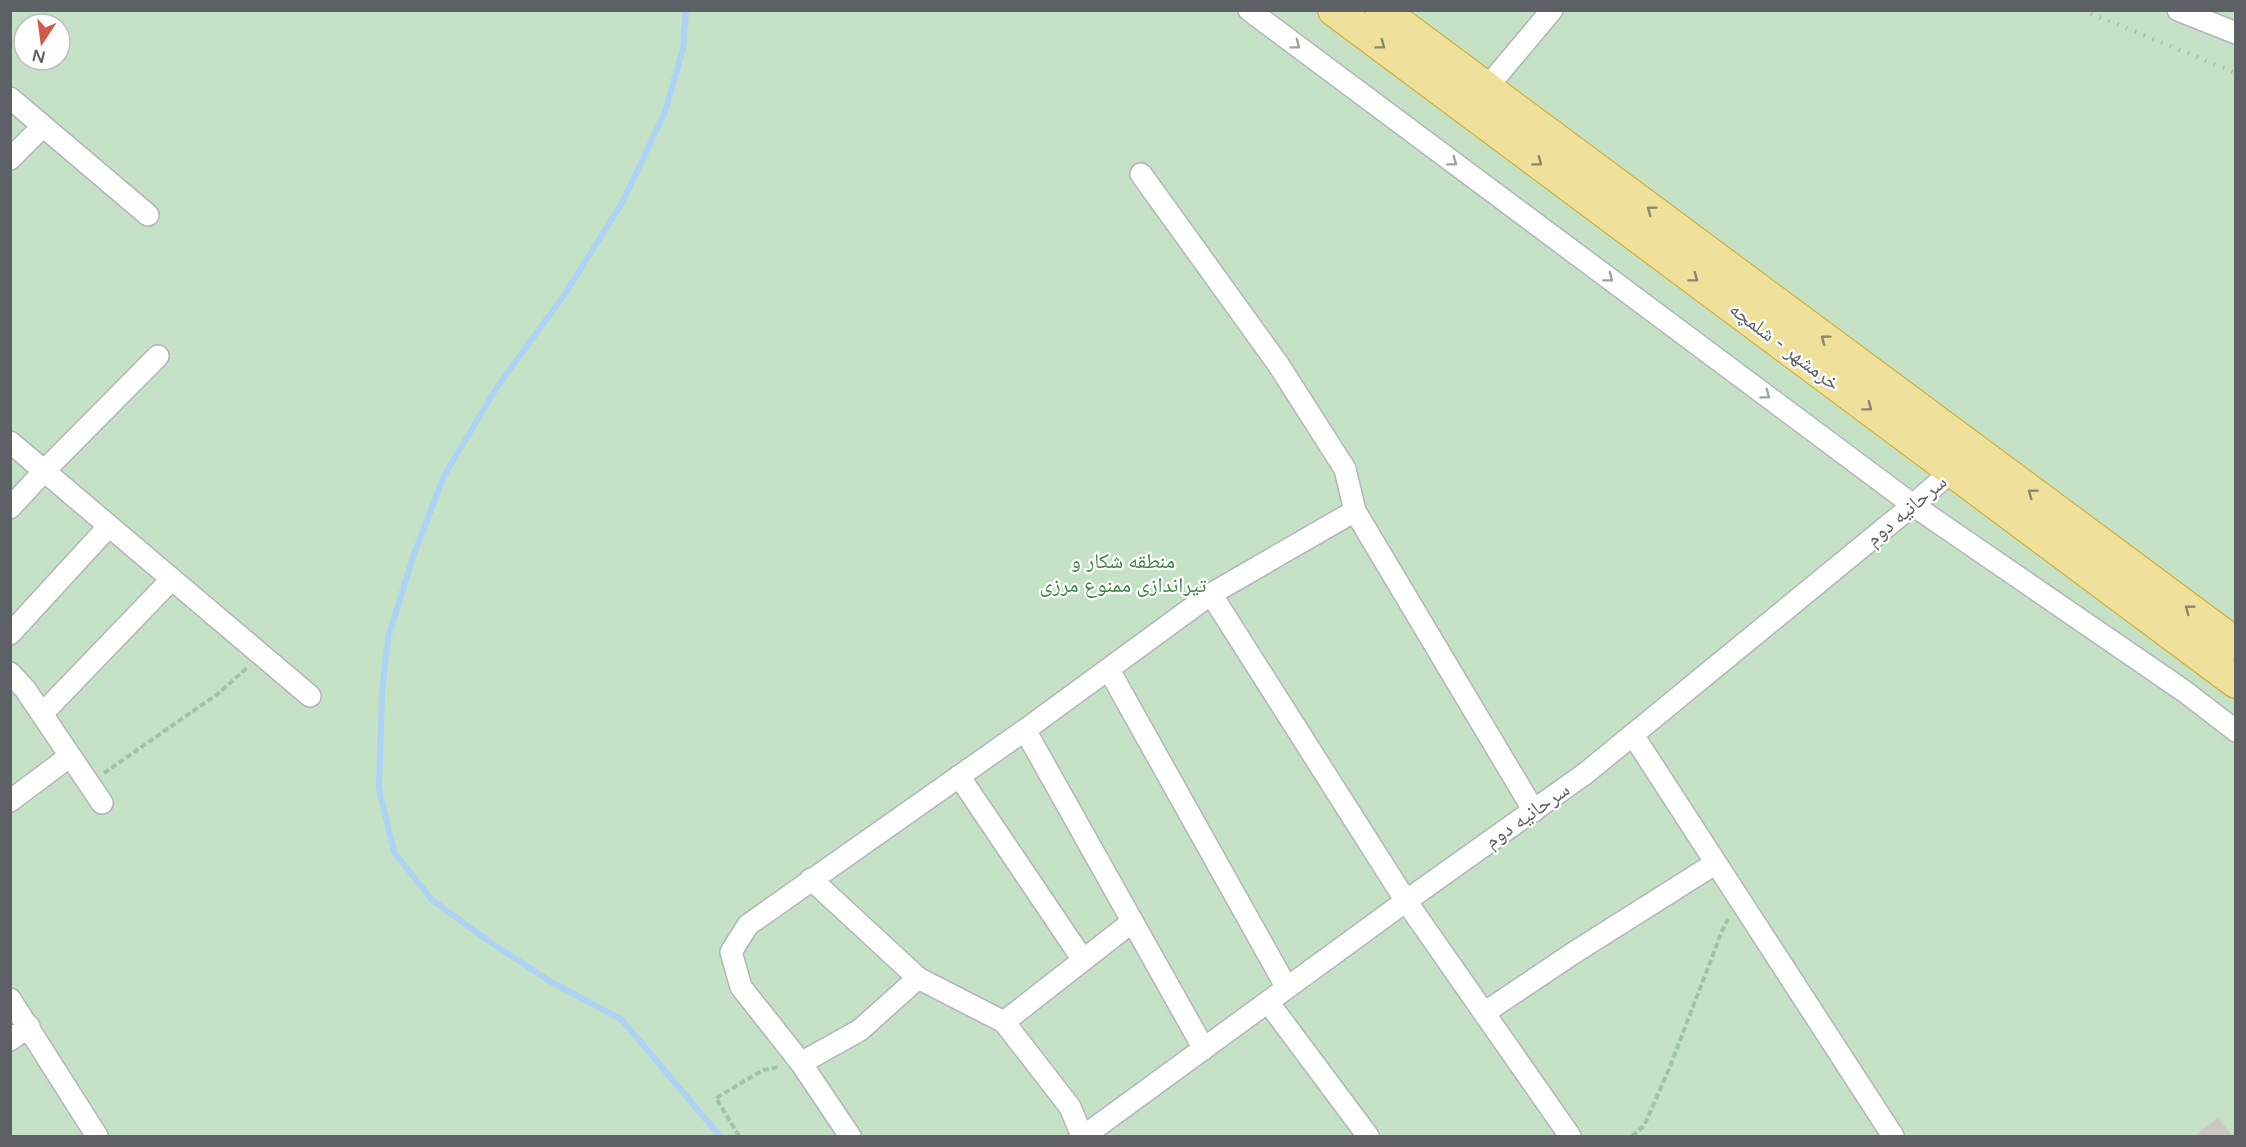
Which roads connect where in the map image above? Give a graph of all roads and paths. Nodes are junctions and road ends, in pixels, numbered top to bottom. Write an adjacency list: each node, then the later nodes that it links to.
1 (1250, 10): 17 (street, one-way to 17)
2 (1334, 10): 8 (highway, خرمشهر - شلمچه, one-way to 8)
3 (1381, 10): 8 (highway, خرمشهر - شلمچه)
4 (1552, 10): 8 (street)
5 (2178, 10): 6 (street)
6 (2235, 33)
7 (10, 98): 9 (street)
8 (1477, 99): 15 (highway, خرمشهر - شلمچه, one-way to 15); 24 (highway, خرمشهر - شلمچه, one-way to 8)
9 (43, 126): 10 (street); 12 (street)
10 (10, 159)
11 (1142, 174): 19 (street)
12 (148, 215)
13 (158, 356): 16 (street)
14 (10, 442): 16 (street)
15 (1953, 470): 17 (street, سرحانیه دوم); 27 (highway, خرمشهر - شلمچه)
16 (44, 471): 18 (street); 20 (street)
17 (1913, 505): 32 (street); 33 (street, سرحانیه دوم)
18 (10, 508)
19 (1355, 511): 22 (street); 39 (street)
20 (109, 526): 21 (street); 23 (street)
21 (172, 579): 25 (street); 30 (street)
22 (1211, 594): 26 (street); 43 (street)
23 (10, 634)
24 (2235, 644)
25 (262, 655): 29 (street); 36 (path)
26 (1109, 670): 31 (street); 47 (street)
27 (2235, 682)
28 (15, 687): 30 (street)
29 (310, 696)
30 (42, 714): 34 (street)
31 (1025, 730): 35 (street); 44 (street)
32 (2235, 731)
33 (1633, 735): 39 (street, سرحانیه دوم); 40 (street)
34 (70, 756): 36 (street); 37 (street)
35 (959, 776): 41 (street); 45 (street)
36 (89, 783): 38 (street)
37 (10, 801)
38 (102, 803)
39 (1534, 811): 43 (street, سرحانیه دوم)
40 (1716, 863): 42 (street); 50 (street)
41 (811, 879): 46 (street); 55 (street)
42 (1740, 900): 62 (path); 63 (street)
43 (1406, 901): 47 (street, سرحانیه دوم); 50 (street)
44 (1132, 922): 45 (street); 54 (street)
45 (1083, 960): 51 (street)
46 (918, 978): 51 (street); 55 (street)
47 (1287, 988): 49 (street, سرحانیه دوم)
48 (10, 999): 52 (street)
49 (1268, 1002): 54 (street, سرحانیه دوم); 60 (street)
50 (1484, 1013): 61 (street)
51 (1004, 1022): 59 (street)
52 (29, 1026): 53 (street); 56 (street)
53 (10, 1040)
54 (1204, 1049): 59 (street, سرحانیه دوم)
55 (801, 1063): 57 (path); 58 (street)
56 (96, 1137)
57 (739, 1137)
58 (850, 1137)
59 (1083, 1137)
60 (1368, 1137)
61 (1570, 1137)
62 (1632, 1137)
63 (1893, 1137)

